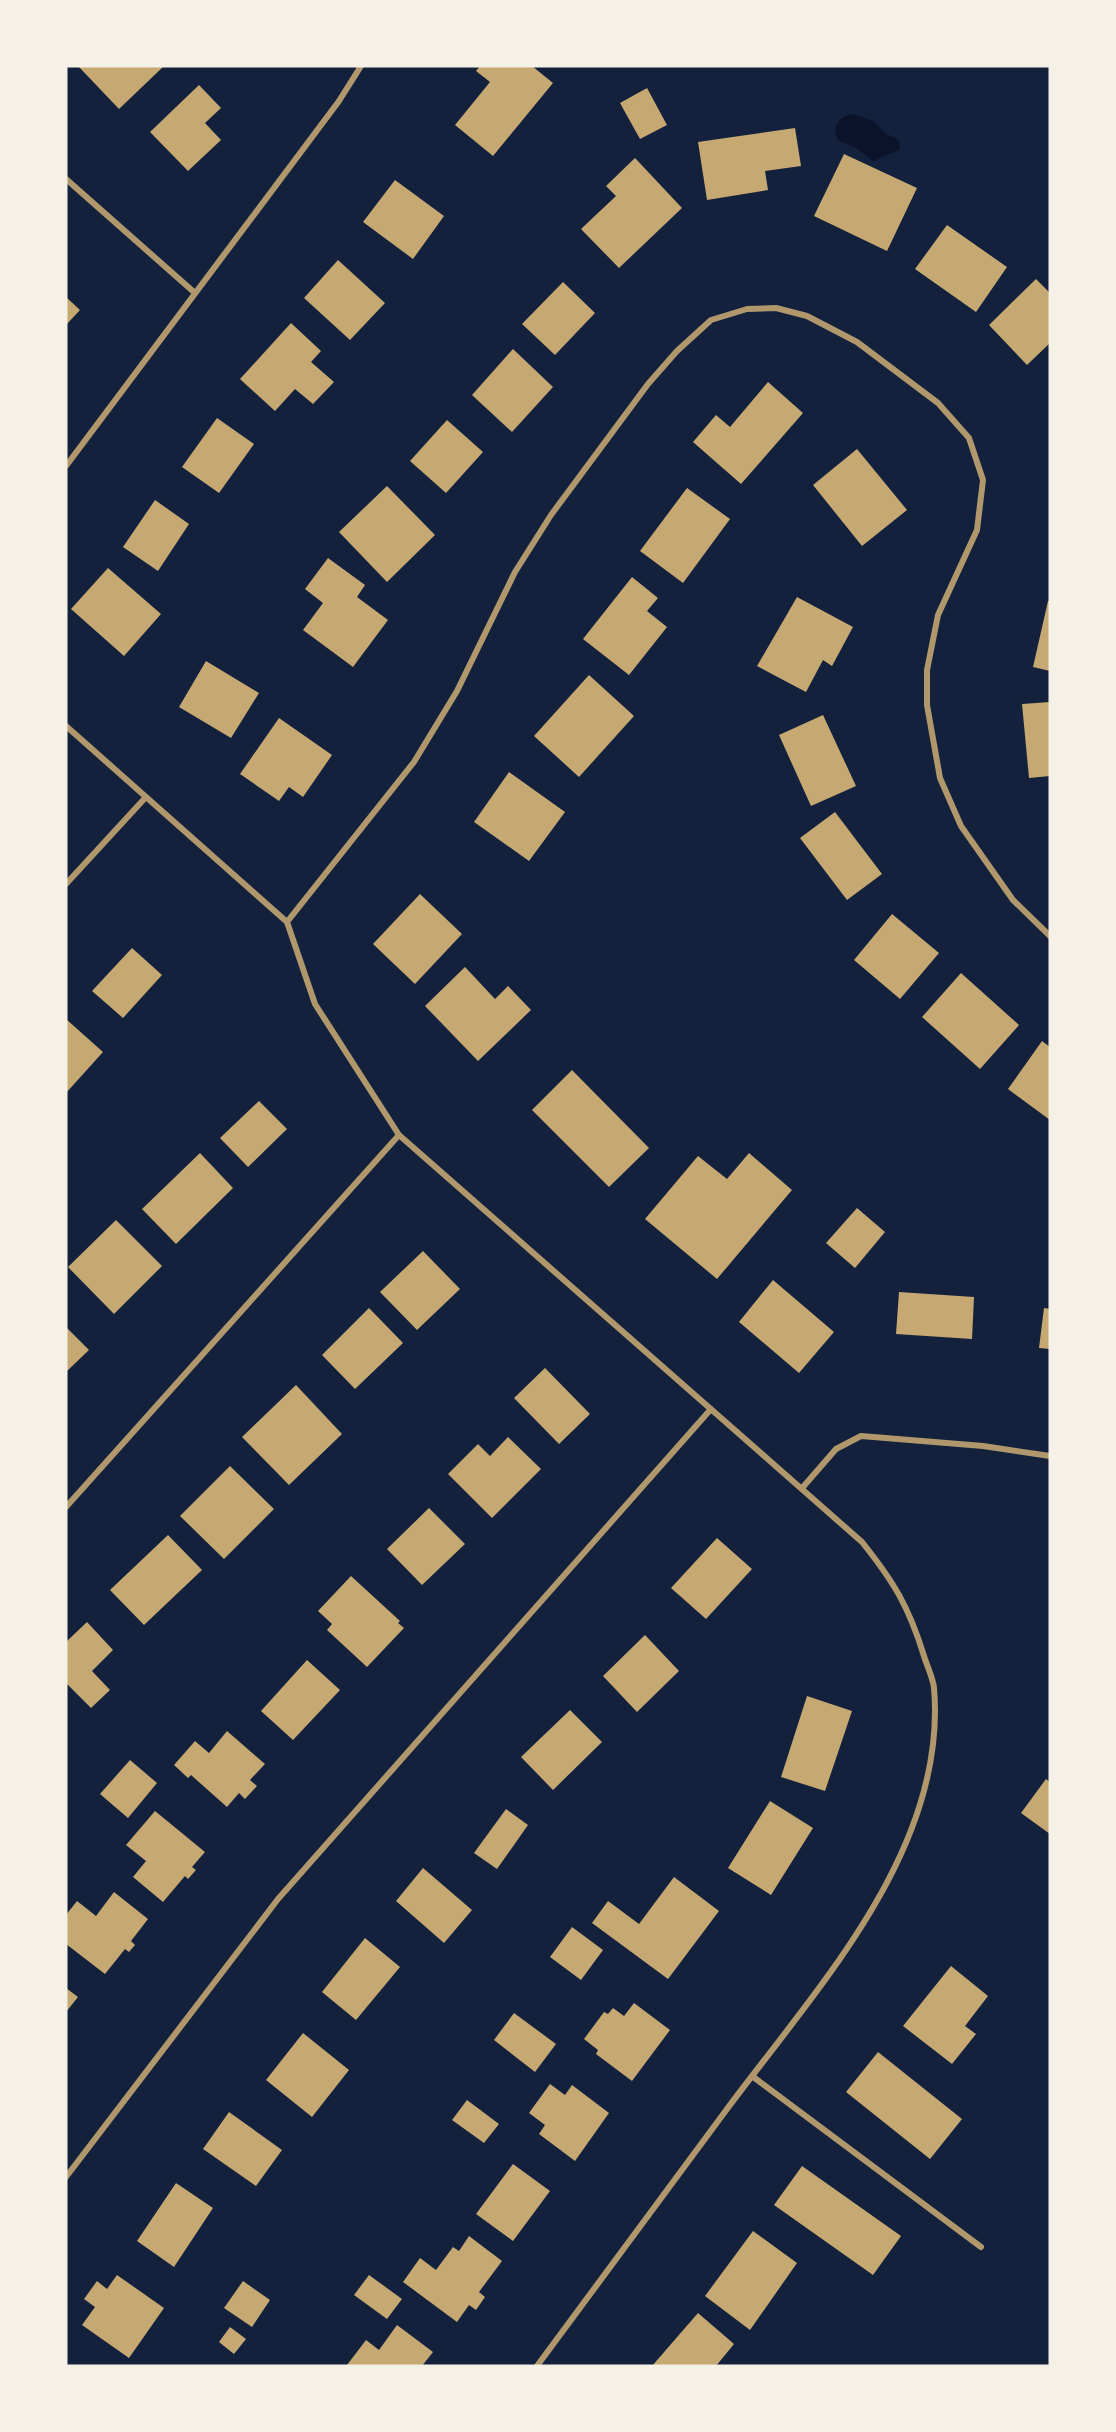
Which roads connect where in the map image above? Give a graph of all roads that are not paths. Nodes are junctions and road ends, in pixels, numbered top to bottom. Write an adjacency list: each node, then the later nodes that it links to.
1 (361, 66): 3 (street)
2 (66, 179): 3 (street)
3 (195, 293): 4 (street)
4 (66, 466)
5 (66, 726): 6 (street)
6 (146, 797): 7 (street); 8 (street)
7 (66, 884)
8 (287, 922): 9 (street); 10 (street)
9 (1050, 936)
10 (399, 1135): 11 (street); 14 (street)
11 (711, 1409): 13 (street); 16 (street)
12 (1050, 1456): 13 (street)
13 (802, 1488): 15 (street)
14 (66, 1507)
15 (752, 2076): 17 (street); 18 (street)
16 (66, 2177)
17 (981, 2247)
18 (537, 2366)

